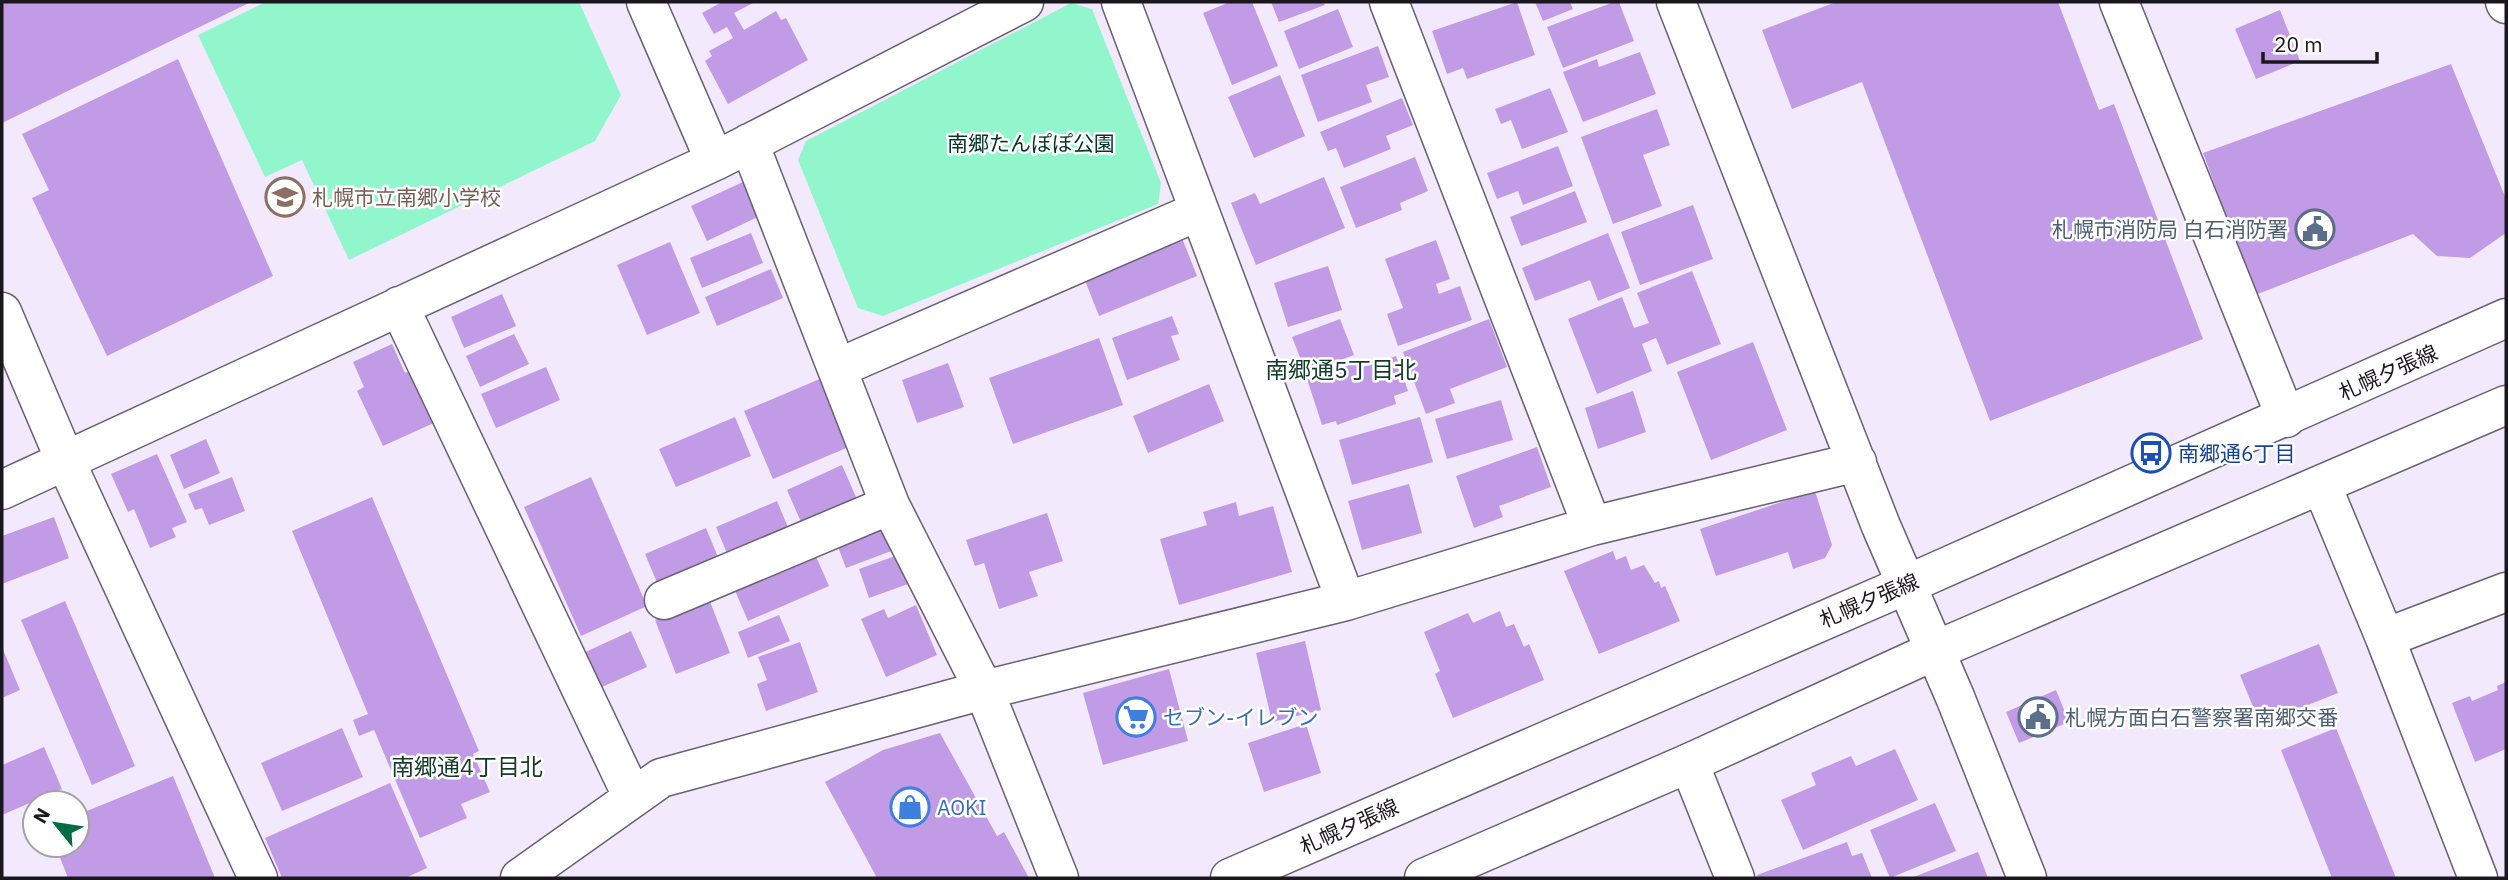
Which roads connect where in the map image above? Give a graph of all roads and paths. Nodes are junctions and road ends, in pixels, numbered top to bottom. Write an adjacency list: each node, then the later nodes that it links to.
1 (646, 2): 8 (street)
2 (1024, 2): 7 (street)
3 (1121, 2): 9 (street)
4 (1389, 2): 21 (street)
5 (1676, 2): 17 (street)
6 (2119, 2): 15 (street)
7 (749, 143): 8 (street); 13 (street)
8 (715, 161): 10 (street)
9 (1199, 211): 13 (street); 25 (street)
10 (399, 306): 16 (street); 30 (street)
11 (2, 312): 16 (street)
12 (2506, 318): 15 (street, 札幌夕張線)
13 (838, 368): 20 (street)
14 (2506, 405): 18 (street)
15 (2286, 418): 22 (street, 札幌夕張線)
16 (65, 460): 19 (street); 33 (street)
17 (1857, 462): 21 (street); 22 (street)
18 (2322, 486): 26 (street); 27 (street)
19 (2, 490)
20 (890, 505): 24 (street); 28 (street)
21 (1592, 526): 25 (street)
22 (1908, 584): 27 (street); 36 (street, 札幌夕張線)
23 (2506, 592): 26 (street)
24 (664, 600)
25 (1346, 601): 28 (street)
26 (2385, 638): 40 (street)
27 (1934, 651): 29 (street); 39 (street)
28 (984, 690): 30 (street); 35 (street)
29 (1689, 763): 31 (street); 38 (street)
30 (633, 798): 34 (street)
31 (1474, 868): 37 (street)
32 (2506, 874): 41 (street)
33 (258, 878)
34 (520, 878)
35 (1059, 878)
36 (1230, 878)
37 (1424, 878)
38 (1735, 878)
39 (2027, 878)
40 (2478, 878)
41 (2497, 878)

